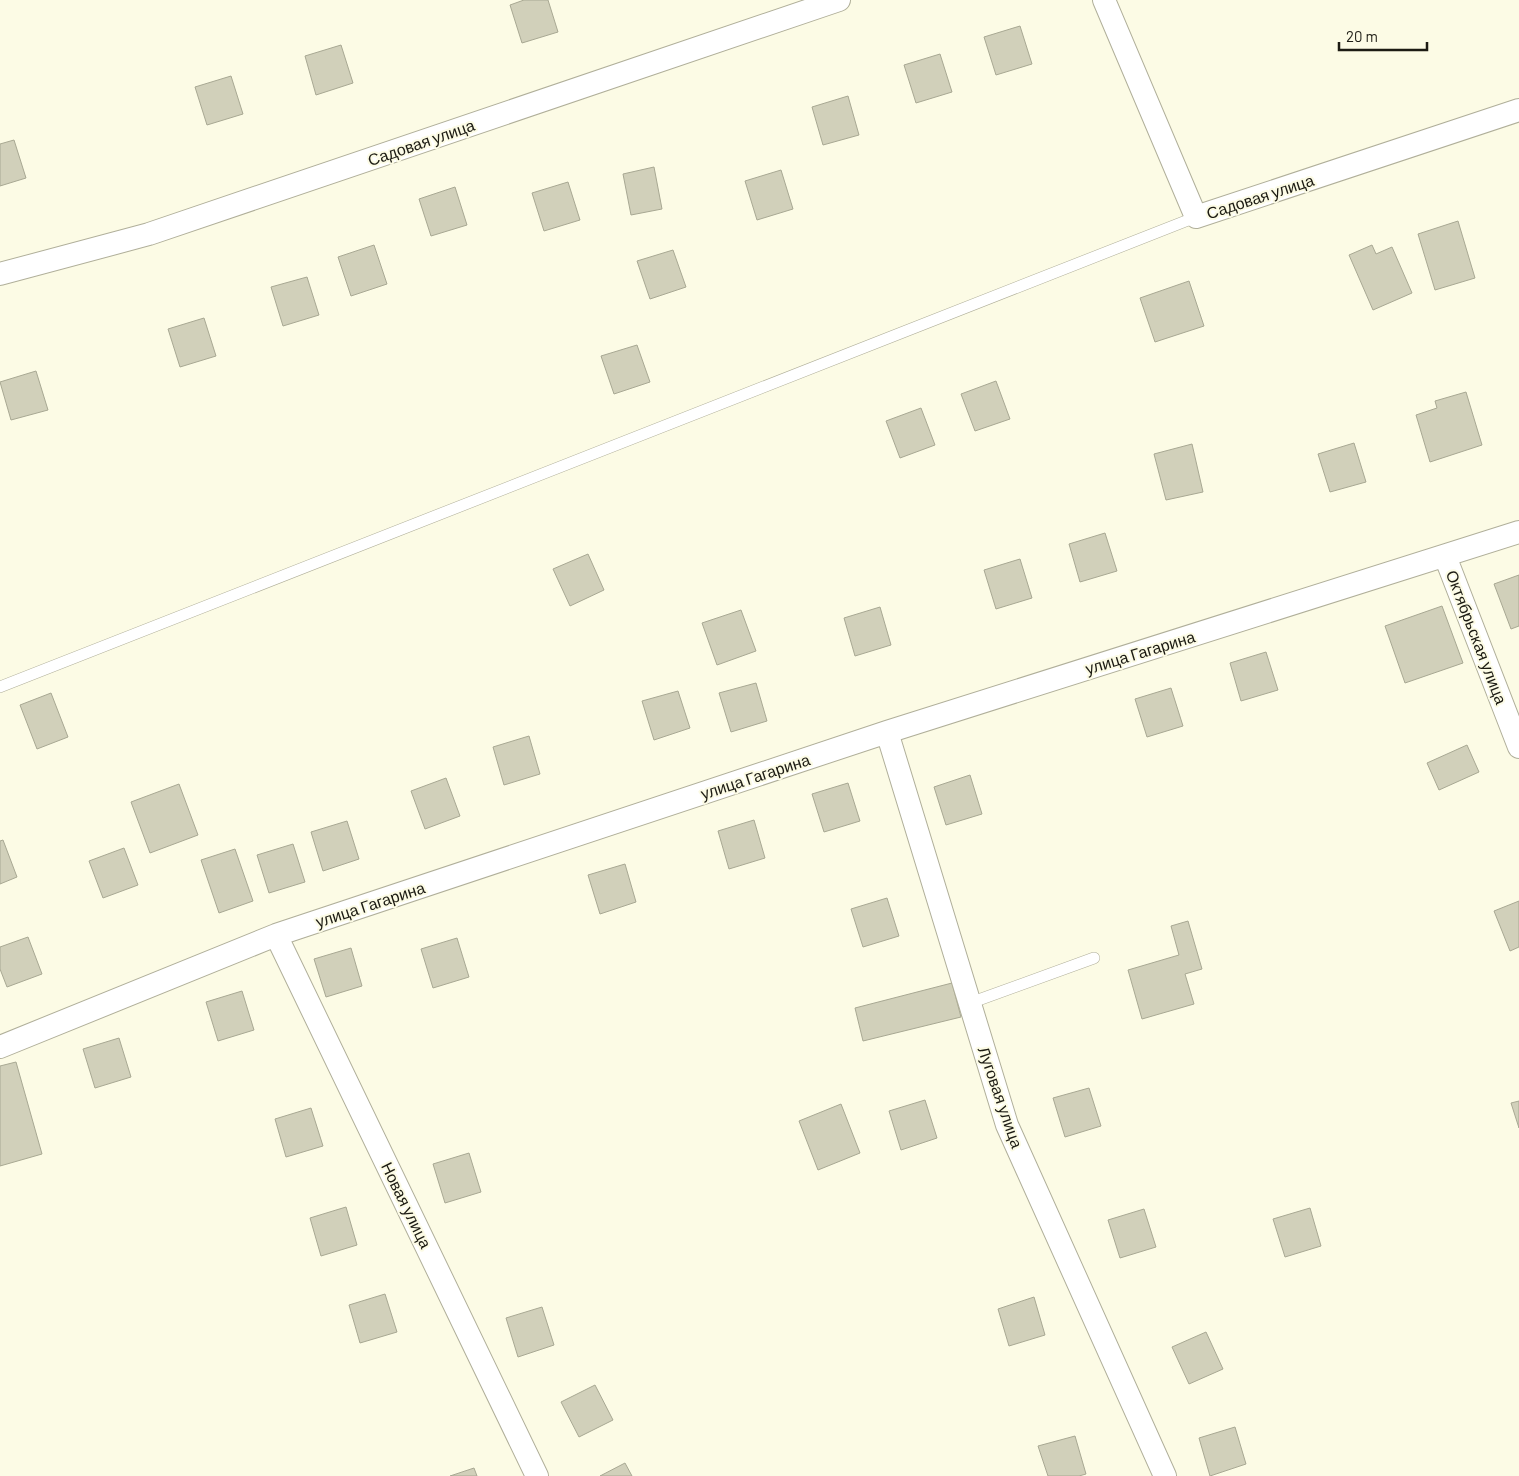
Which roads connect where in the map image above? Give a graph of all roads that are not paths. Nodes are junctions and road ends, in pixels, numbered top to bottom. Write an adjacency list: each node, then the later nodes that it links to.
1 (839, 0): 5 (street, Садовая улица)
2 (1104, 0): 4 (street, Садовая улица)
3 (1519, 110): 4 (street, Садовая улица)
4 (1196, 217): 8 (lane)
5 (0, 274)
6 (1519, 532): 7 (street, улица Гагарина)
7 (1445, 556): 9 (street, улица Гагарина); 10 (street, Октябрьская улица)
8 (0, 687)
9 (887, 732): 11 (street, улица Гагарина); 13 (street, Луговая улица)
10 (1519, 747)
11 (276, 935): 14 (street, улица Гагарина); 15 (street, Новая улица)
12 (1094, 958): 13 (lane)
13 (970, 1003): 16 (street, Луговая улица)
14 (0, 1047)
15 (537, 1476)
16 (1165, 1476)

